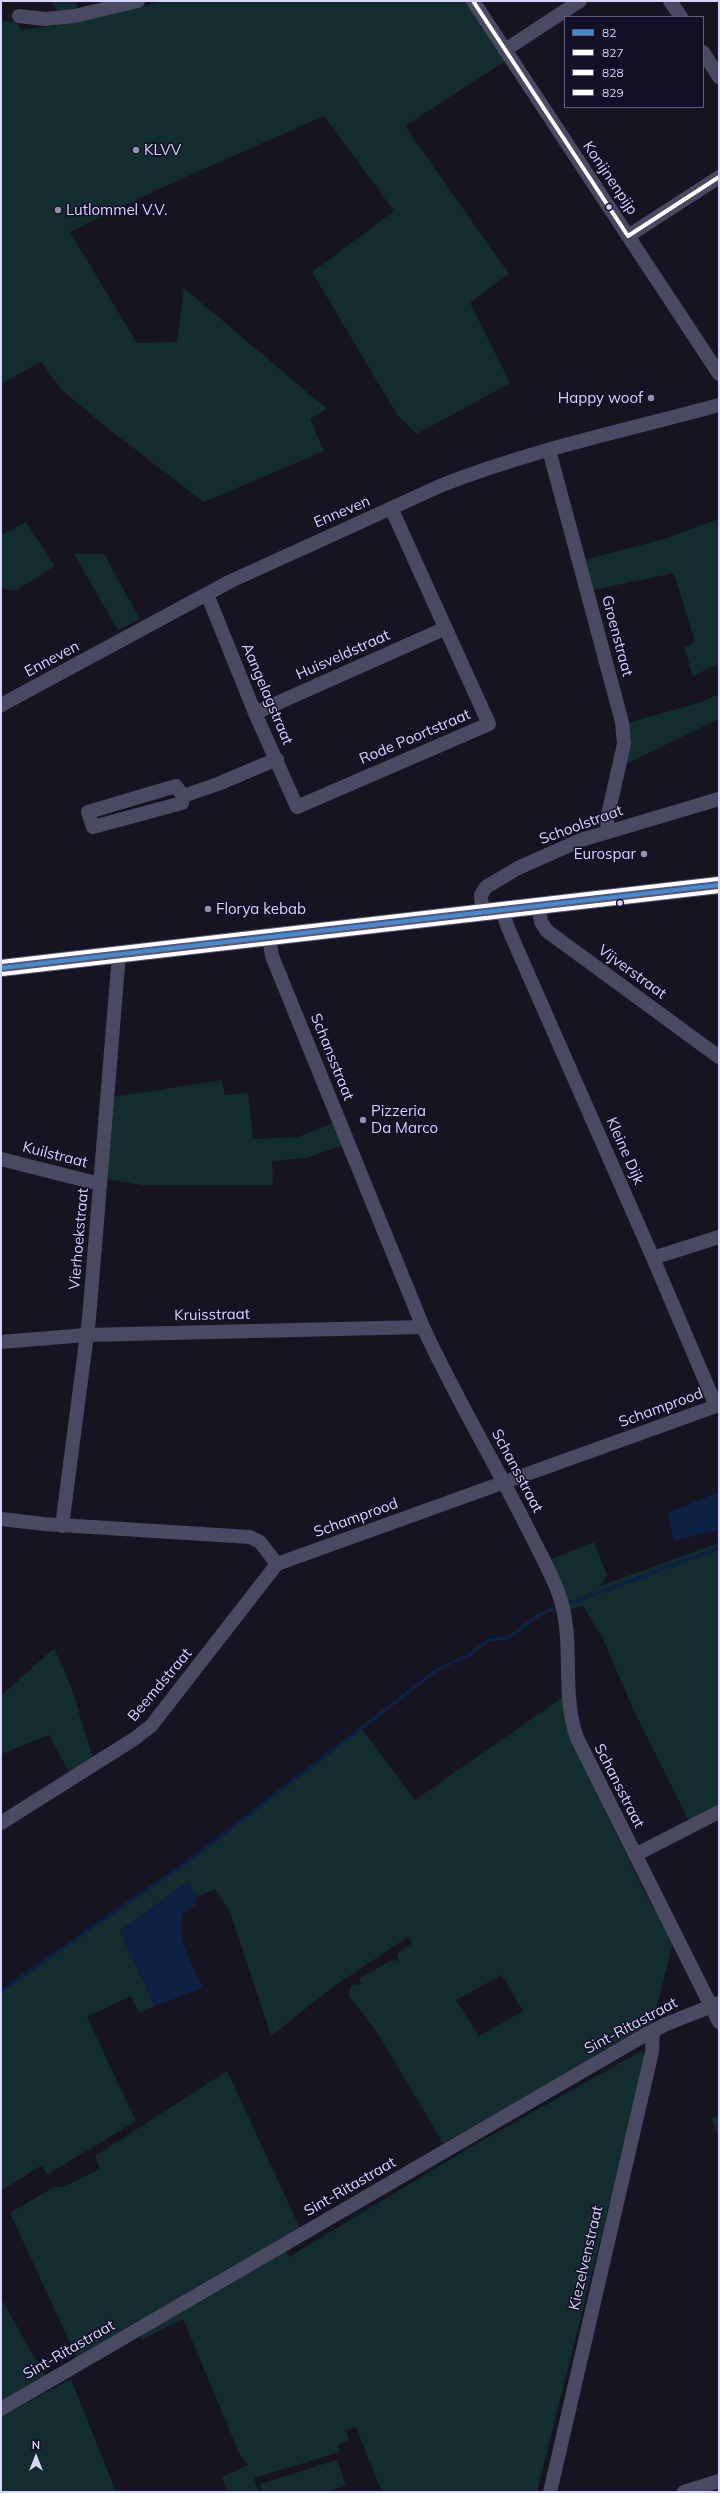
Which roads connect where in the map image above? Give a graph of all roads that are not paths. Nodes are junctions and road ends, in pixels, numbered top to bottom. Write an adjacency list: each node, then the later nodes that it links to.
1 (138, 1): 5 (street)
2 (473, 1): 7 (street, Konijnenpijp)
3 (580, 1): 7 (street)
4 (670, 1): 6 (street)
5 (19, 16)
6 (679, 16)
7 (505, 50): 11 (street, Konijnenpijp)
8 (704, 54): 9 (street)
9 (719, 77)
10 (719, 177): 11 (street)
11 (628, 236): 12 (street, Konijnenpijp)
12 (719, 374)
13 (719, 404): 14 (street, Enneven)
14 (550, 450): 15 (street, Enneven); 23 (street, Groenstraat)
15 (392, 510): 16 (street, Enneven); 17 (street, Rode Poortstraat)
16 (207, 594): 18 (street, Enneven); 19 (street, Aangelagstraat)
17 (446, 628): 19 (street, Huisveldstraat); 20 (street, Rode Poortstraat)
18 (1, 705)
19 (254, 713): 20 (street, Aangelagstraat)
20 (276, 759): 21 (street, Aangelagstraat)
21 (183, 796): 21 (street, Aangelagstraat)
22 (719, 799): 23 (street, Schoolstraat)
23 (608, 831): 27 (street, Schoolstraat)
24 (719, 885): 25 (main road)
25 (539, 906): 26 (main road); 31 (street, Vijverstraat)
26 (502, 910): 27 (main road); 35 (street, Kleine Dijk)
27 (482, 912): 28 (main road)
28 (269, 937): 29 (main road); 36 (street, Schansstraat)
29 (119, 954): 30 (main road); 33 (street, Vierhoekstraat)
30 (1, 968)
31 (719, 1057)
32 (1, 1159): 33 (street, Kuilstraat)
33 (100, 1184): 37 (street, Vierhoekstraat)
34 (719, 1237): 35 (street)
35 (653, 1258): 39 (street, Kleine Dijk)
36 (423, 1327): 37 (street, Kruisstraat); 40 (street, Schansstraat)
37 (86, 1335): 38 (street, Kruisstraat); 42 (street, Vierhoekstraat)
38 (1, 1342)
39 (718, 1406): 40 (street, Schamprood)
40 (505, 1482): 43 (street, Schamprood); 46 (street, Schansstraat)
41 (1, 1519): 42 (street)
42 (62, 1526): 43 (street)
43 (277, 1564): 45 (street, Beemdstraat)
44 (719, 1812): 46 (street)
45 (1, 1823)
46 (635, 1855): 47 (street, Schansstraat)
47 (715, 2005): 48 (street, Schansstraat); 49 (street, Sint-Ritastraat)
48 (719, 2022)
49 (653, 2032): 50 (street, Sint-Ritastraat); 52 (street, Kiezelvenstraat)
50 (1, 2409)
51 (719, 2481): 53 (street)
52 (550, 2492)
53 (684, 2492)

